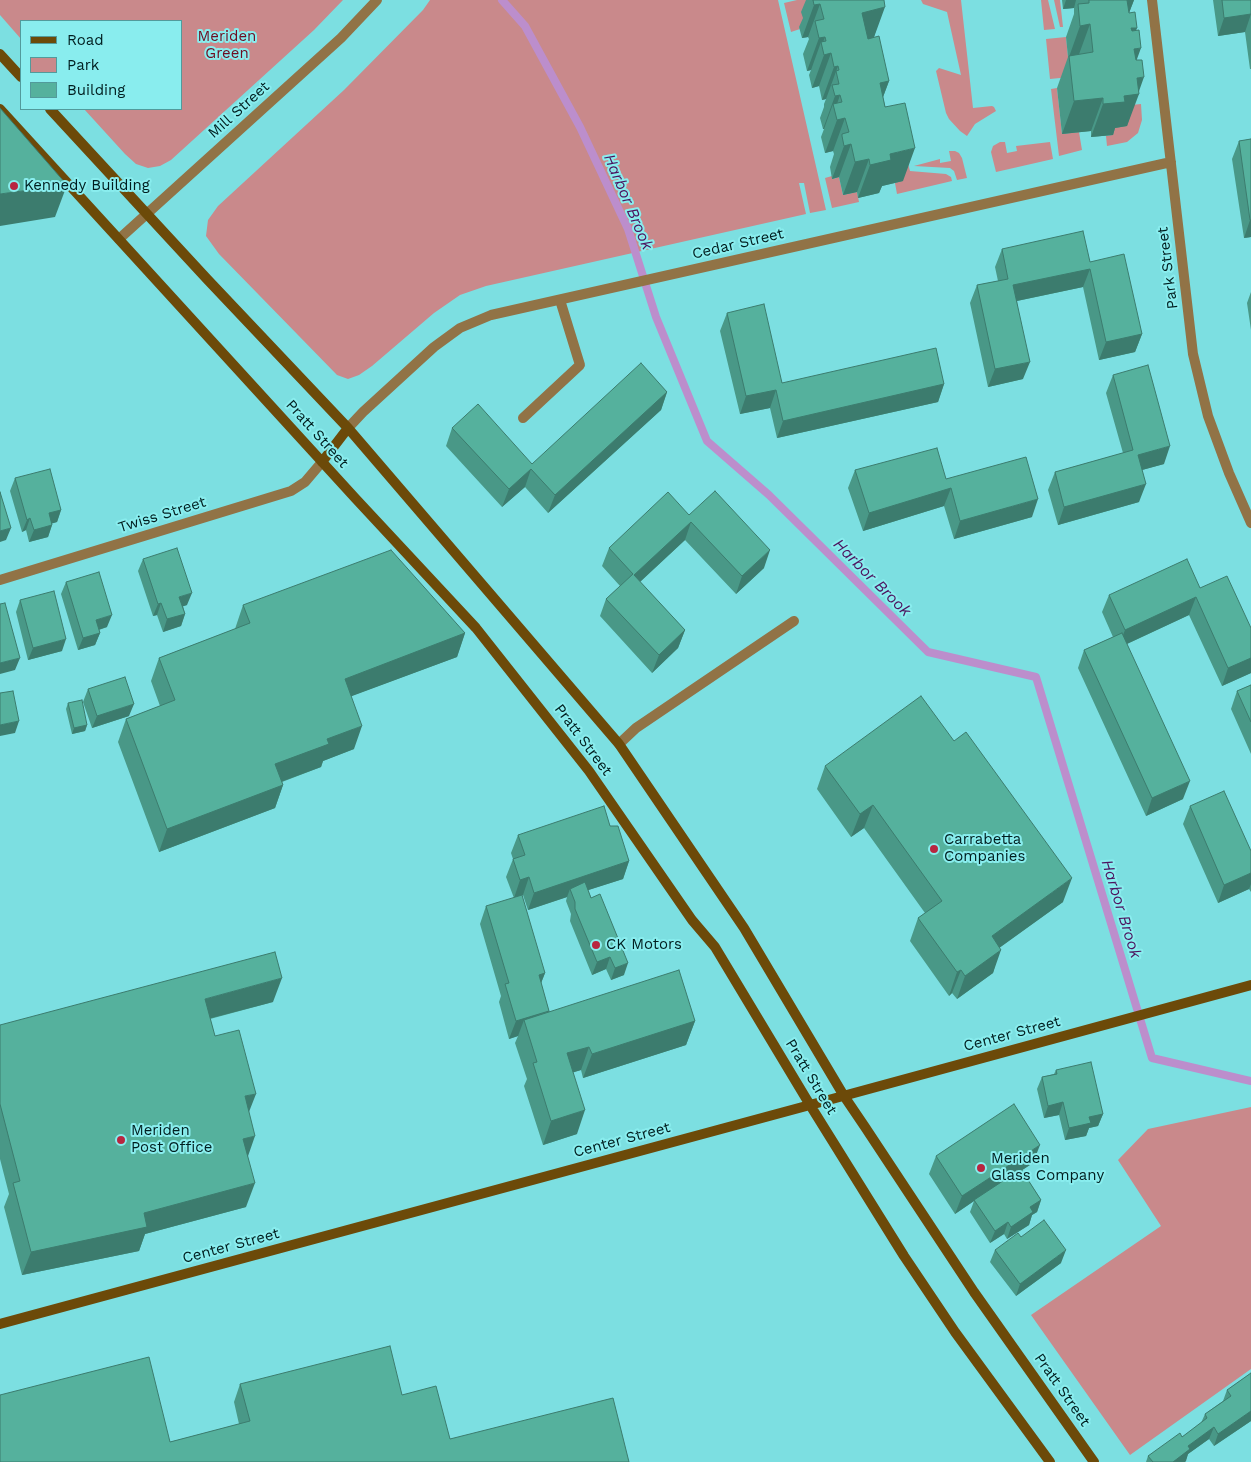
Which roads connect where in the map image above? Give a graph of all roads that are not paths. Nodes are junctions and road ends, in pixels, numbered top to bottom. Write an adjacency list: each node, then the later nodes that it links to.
1 (377, 0): 8 (street, Mill Street)
2 (1152, 0): 7 (street, Park Street)
3 (0, 54): 4 (street)
4 (20, 76)
5 (0, 109): 9 (street, Pratt Street)
6 (51, 110): 8 (street, Pratt Street)
7 (1171, 162): 10 (street, Cedar Street); 14 (street, Park Street)
8 (147, 213): 9 (street, Mill Street); 12 (street, Pratt Street)
9 (119, 239): 13 (street, Pratt Street)
10 (560, 300): 11 (street); 12 (street, Cedar Street)
11 (524, 418)
12 (348, 428): 13 (street); 17 (street, Pratt Street)
13 (322, 462): 15 (street, Twiss Street); 20 (street, Pratt Street)
14 (1251, 523)
15 (0, 580)
16 (794, 621): 17 (street)
17 (619, 744): 19 (street, Pratt Street)
18 (1251, 985): 19 (street, Center Street)
19 (844, 1096): 20 (street, Center Street); 23 (street, Pratt Street)
20 (810, 1105): 21 (street, Center Street); 22 (street, Pratt Street)
21 (0, 1324)
22 (1050, 1462)
23 (1094, 1462)

